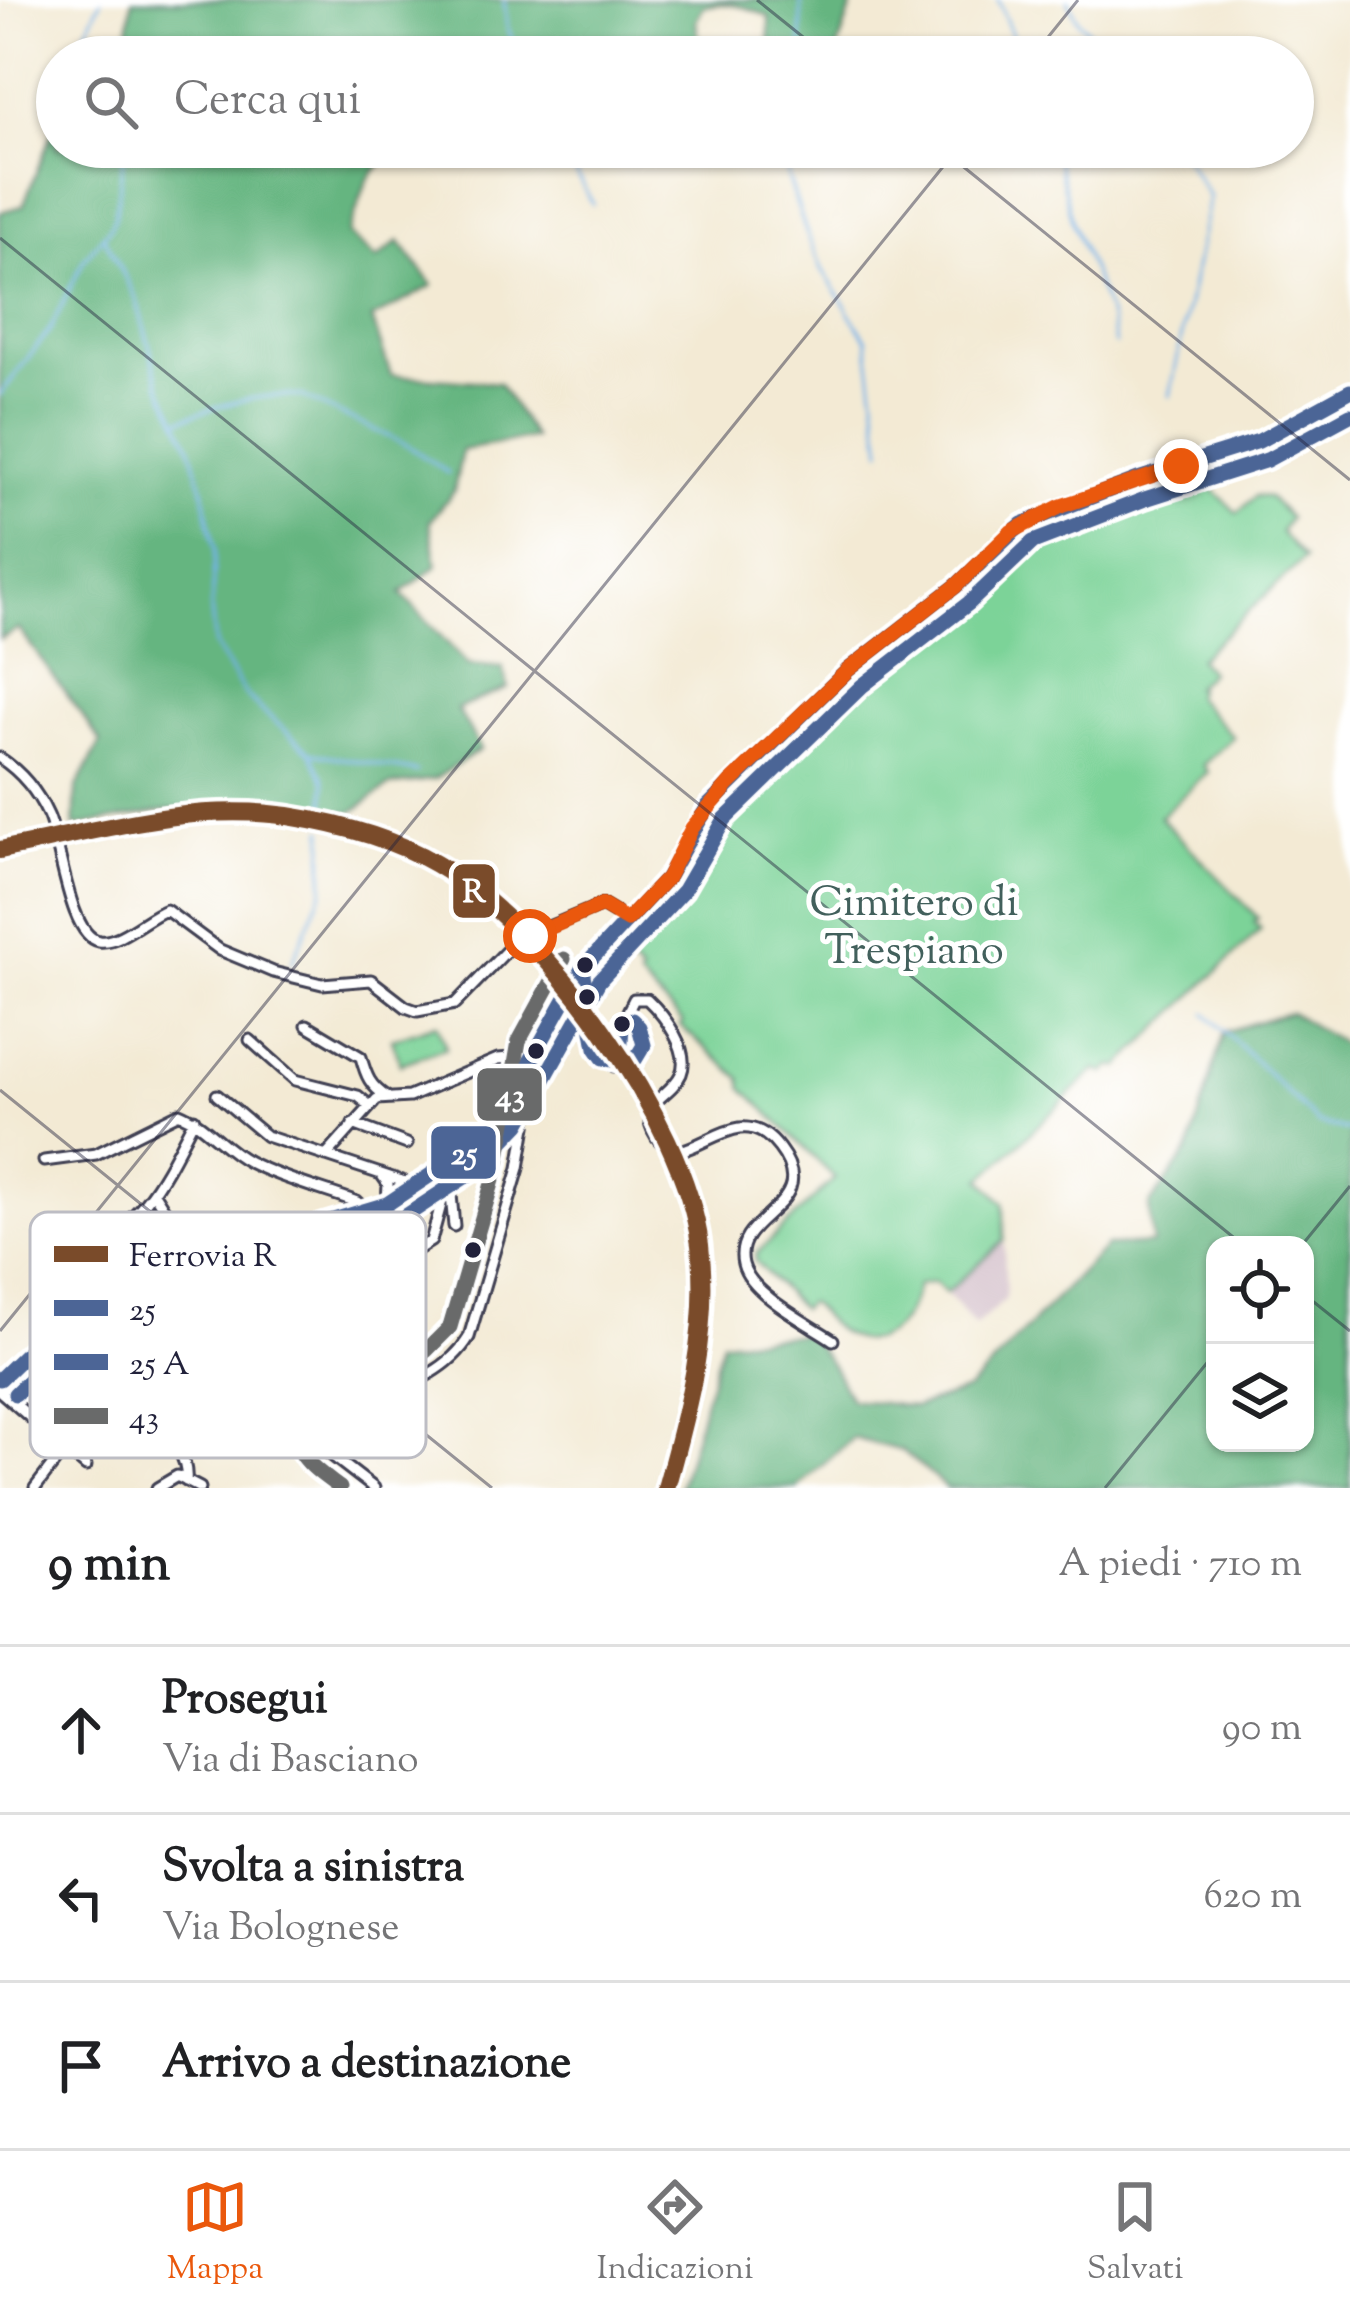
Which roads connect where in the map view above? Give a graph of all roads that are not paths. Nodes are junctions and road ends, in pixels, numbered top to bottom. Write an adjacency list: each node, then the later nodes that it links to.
1 (1350, 392): 3 (main road)
2 (0, 758): 3 (street)
3 (627, 920): 4 (main road)
4 (582, 969): 8 (main road); 9 (street)
5 (622, 1023): 9 (street); 9 (street); 30 (street)
6 (307, 1024): 12 (street)
7 (250, 1040): 13 (street)
8 (539, 1047): 10 (main road); 32 (street)
9 (620, 1064)
10 (528, 1066): 12 (street); 19 (main road)
11 (217, 1095): 17 (street)
12 (387, 1097): 13 (street)
13 (369, 1106): 15 (street)
14 (194, 1119): 18 (street); 22 (street); 24 (street)
15 (352, 1124): 16 (street); 17 (street)
16 (407, 1144)
17 (326, 1156): 20 (street)
18 (44, 1162)
19 (445, 1167): 21 (main road); 28 (street); 29 (street)
20 (381, 1174): 21 (street); 23 (street)
21 (417, 1186): 23 (main road)
22 (155, 1195): 25 (street); 26 (street)
23 (387, 1204): 24 (main road)
24 (367, 1211): 27 (main road)
25 (137, 1212)
26 (166, 1212)
27 (364, 1212)
28 (454, 1226)
29 (426, 1244)
30 (833, 1340)
31 (30, 1350): 33 (main road)
32 (426, 1372)
33 (0, 1379)
34 (0, 1390): 35 (street)
35 (30, 1417)
36 (58, 1458): 42 (street)
37 (76, 1458): 40 (street)
38 (182, 1458): 41 (street)
39 (335, 1458): 45 (street)
40 (86, 1466)
41 (186, 1480): 43 (street); 44 (street)
42 (35, 1488)
43 (157, 1488)
44 (200, 1488)
45 (374, 1488)

